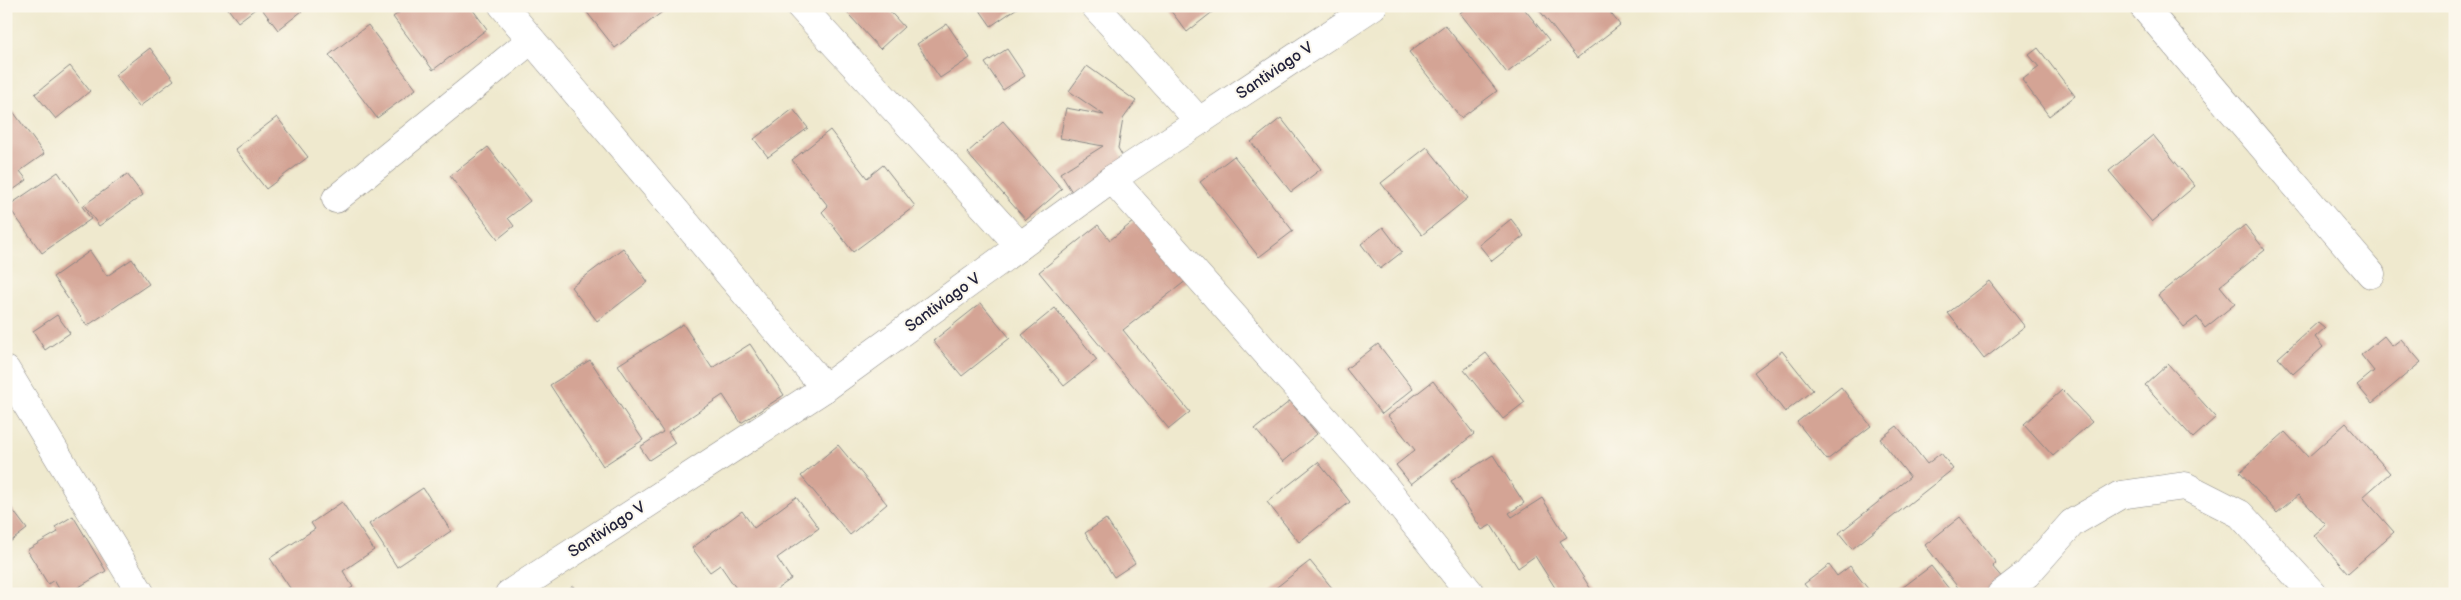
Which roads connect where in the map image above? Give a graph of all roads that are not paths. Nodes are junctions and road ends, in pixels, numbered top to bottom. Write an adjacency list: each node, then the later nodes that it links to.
1 (503, 6): 6 (street)
2 (800, 6): 10 (street)
3 (1095, 6): 7 (street)
4 (1373, 6): 7 (street, Santiviago V)
5 (2143, 6): 11 (street)
6 (531, 40): 9 (street); 13 (street)
7 (1199, 121): 8 (street, Santiviago V)
8 (1112, 179): 10 (street, Santiviago V); 16 (street)
9 (336, 199)
10 (1020, 246): 13 (street, Santiviago V)
11 (2371, 274)
12 (6, 370): 14 (street)
13 (825, 388): 15 (street, Santiviago V)
14 (142, 594)
15 (509, 594)
16 (1471, 594)
17 (2001, 594): 18 (street)
18 (2313, 594)

